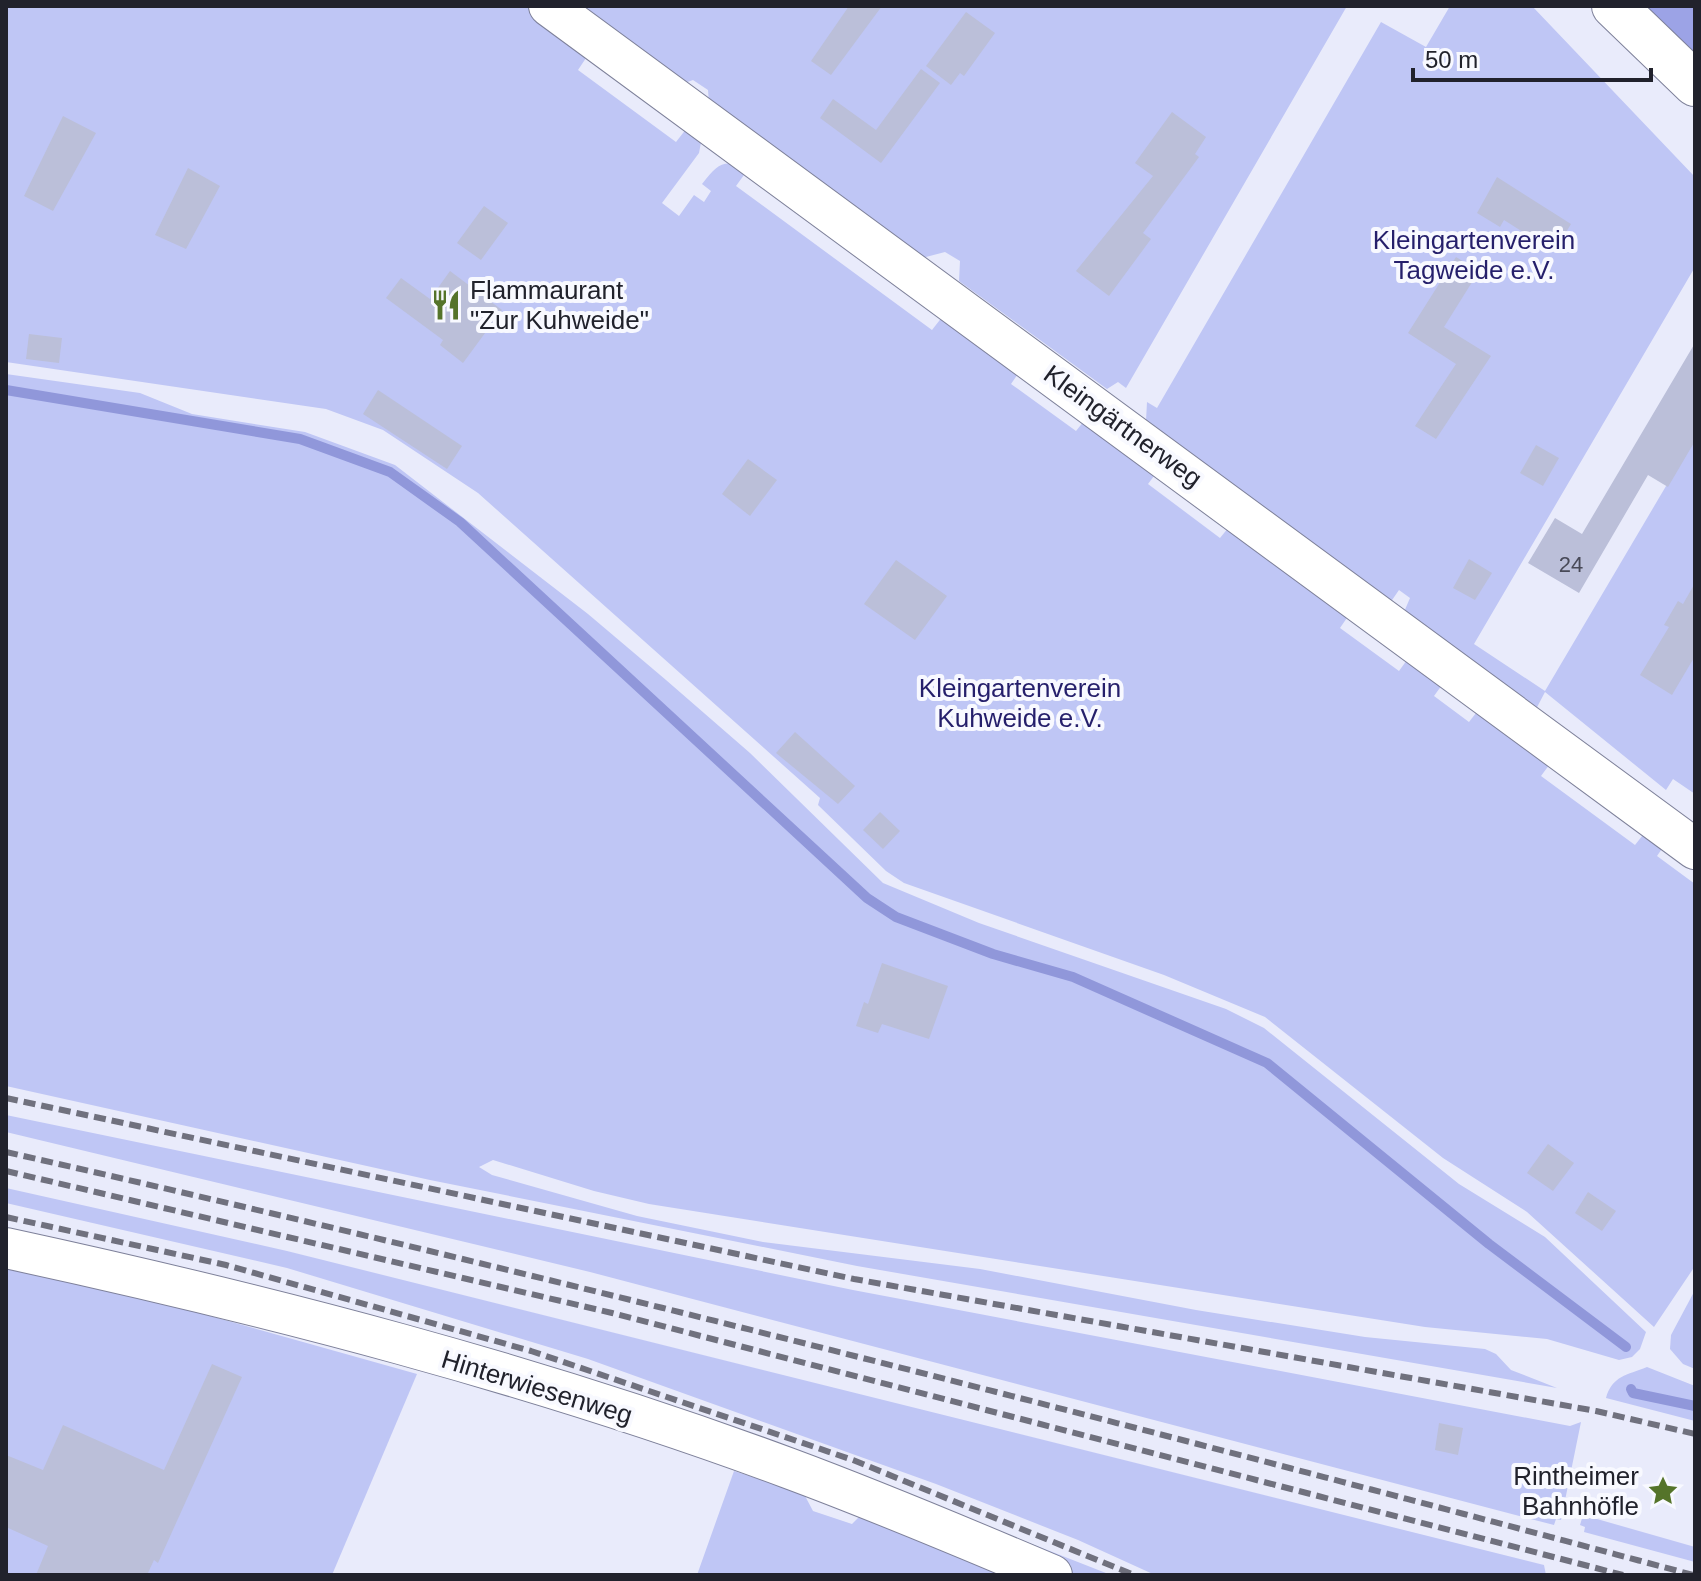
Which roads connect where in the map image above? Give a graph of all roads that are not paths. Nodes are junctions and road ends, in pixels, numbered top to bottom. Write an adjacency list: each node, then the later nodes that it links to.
1 (549, 6): 4 (lane, Kleingärtnerweg)
2 (1614, 6): 3 (main road)
3 (1695, 84)
4 (1695, 849)
5 (6, 1248): 6 (lane, Hinterwiesenweg)
6 (1052, 1575)

